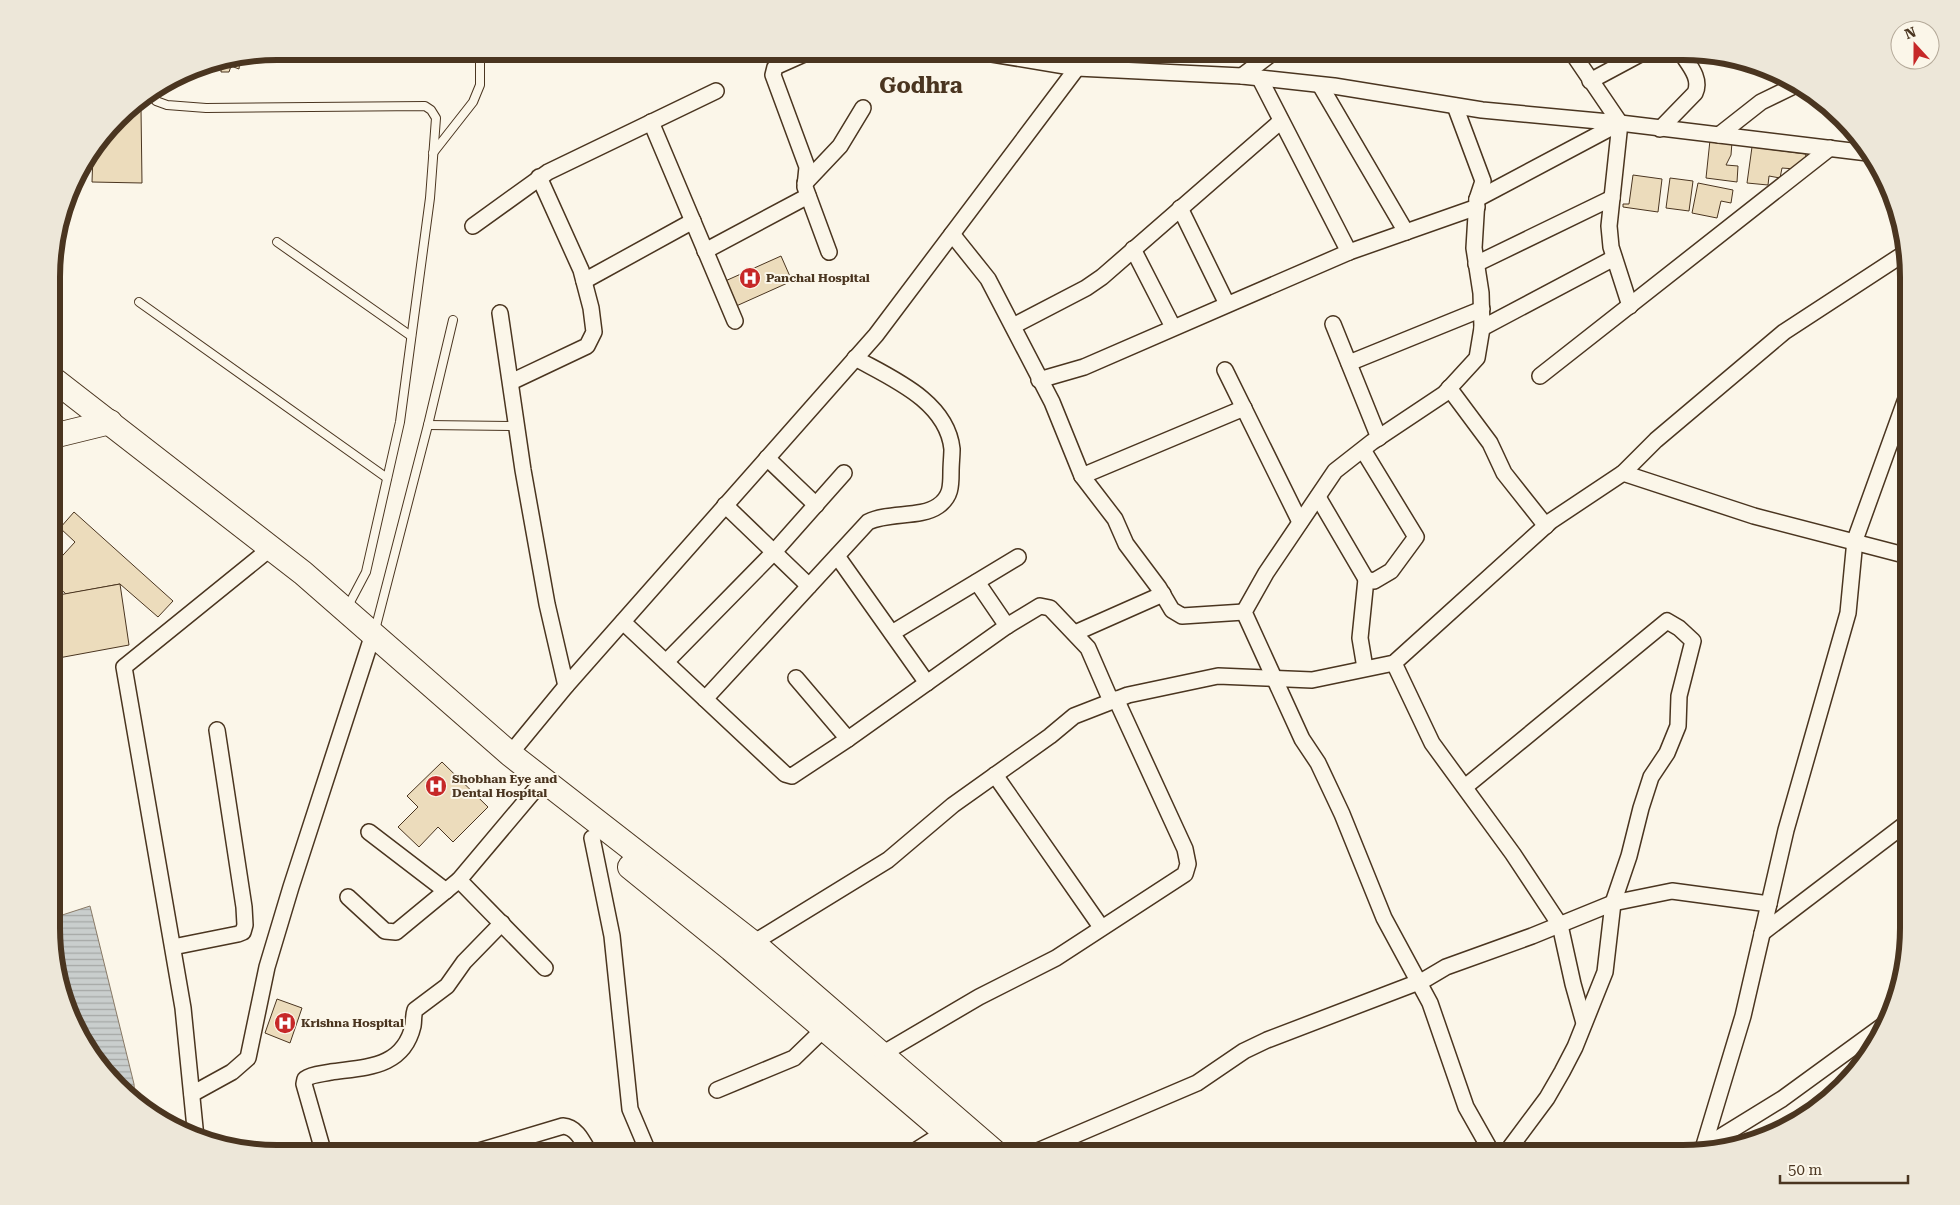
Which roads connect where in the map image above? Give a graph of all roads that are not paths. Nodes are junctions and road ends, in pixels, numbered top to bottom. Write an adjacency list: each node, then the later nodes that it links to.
1 (480, 60): 26 (lane)
2 (791, 60): 28 (street)
3 (1041, 60): 9 (street)
4 (1081, 60): 9 (street)
5 (1263, 60): 10 (street)
6 (1577, 60): 12 (street)
7 (1629, 60): 12 (street)
8 (1686, 60): 22 (street)
9 (1077, 68): 10 (street); 35 (street)
10 (1242, 76): 11 (street)
11 (1260, 79): 13 (street); 19 (street)
12 (1590, 81): 21 (street)
13 (1320, 84): 17 (street); 34 (street)
14 (1790, 88): 23 (street)
15 (716, 91): 20 (street)
16 (154, 99): 26 (lane)
17 (1455, 106): 21 (street); 30 (street)
18 (863, 108): 28 (street)
19 (1281, 120): 31 (street); 40 (street)
20 (651, 122): 27 (street); 32 (street)
21 (1620, 123): 22 (street); 29 (street); 30 (street)
22 (1660, 129): 23 (street)
23 (1719, 135): 24 (street)
24 (1830, 148): 25 (street); 47 (street)
25 (1860, 152)
26 (433, 153): 56 (lane)
27 (540, 177): 33 (street); 44 (street)
28 (807, 189): 38 (street); 39 (street)
29 (1612, 198): 42 (street); 43 (street)
30 (1477, 203): 34 (street); 43 (street)
31 (1180, 208): 37 (street); 46 (street)
32 (693, 221): 38 (street); 44 (street)
33 (473, 226)
34 (1406, 232): 40 (street)
35 (952, 234): 53 (street); 57 (street)
36 (277, 242): 56 (lane)
37 (1133, 249): 53 (street); 54 (street)
38 (706, 251): 51 (street)
39 (829, 252)
40 (1349, 252): 46 (street)
41 (1899, 257): 77 (street)
42 (1614, 258): 47 (street); 55 (street)
43 (1476, 264): 48 (street)
44 (584, 281): 62 (street)
45 (139, 302): 79 (lane)
46 (1227, 304): 54 (street)
47 (1630, 306): 60 (street)
48 (1482, 309): 55 (street); 58 (street)
49 (500, 314): 62 (street)
50 (453, 320): 70 (lane)
51 (735, 322)
52 (1333, 324): 58 (street)
53 (1013, 326): 61 (street)
54 (1173, 327): 61 (street)
55 (1482, 328): 64 (street)
56 (411, 336): 79 (lane)
57 (855, 358): 75 (street); 89 (street)
58 (1349, 364): 73 (street)
59 (1225, 370): 66 (street)
60 (1540, 376)
61 (1039, 380): 78 (street)
62 (511, 382): 71 (street)
63 (60, 385): 68 (main road)
64 (1449, 388): 73 (street); 84 (street)
65 (60, 399): 68 (main road)
66 (1244, 408): 78 (street); 83 (street)
67 (1900, 416): 85 (street)
68 (97, 419): 69 (main road); 72 (main road); 86 (main road)
69 (60, 421)
70 (428, 425): 71 (lane); 101 (lane)
71 (517, 426): 108 (street)
72 (60, 433)
73 (1379, 438): 74 (street)
74 (1363, 450): 80 (street); 91 (street)
75 (767, 458): 81 (street); 82 (street)
76 (844, 473): 82 (street)
77 (1624, 473): 84 (street); 85 (street)
78 (1082, 476): 94 (street)
79 (387, 478): 95 (lane)
80 (1318, 497): 83 (street); 91 (street)
81 (725, 505): 87 (street); 97 (street)
82 (816, 505): 87 (street)
83 (1300, 522): 96 (street)
84 (1546, 526): 103 (street)
85 (1854, 540): 88 (street); 124 (street)
86 (267, 551): 95 (main road); 101 (main road); 130 (street)
87 (774, 552): 93 (street); 102 (street)
88 (1900, 554)
89 (837, 556): 93 (street); 99 (street)
90 (1018, 557): 92 (street)
91 (1366, 579): 104 (street)
92 (977, 582): 98 (street); 99 (street)
93 (810, 586): 109 (street)
94 (1163, 594): 96 (street); 100 (street)
95 (346, 610): 101 (main road)
96 (1244, 612): 106 (street)
97 (622, 622): 102 (street); 108 (street)
98 (1007, 626): 100 (street); 107 (street)
99 (892, 633): 107 (street)
100 (1075, 634): 110 (street)
101 (372, 641): 113 (main road); 116 (main road); 138 (street)
102 (666, 662): 109 (street)
103 (1394, 663): 104 (street); 115 (street)
104 (1365, 668): 106 (street)
105 (796, 678): 112 (street)
106 (1274, 678): 110 (street); 132 (street)
107 (927, 683): 112 (street)
108 (566, 686): 113 (street)
109 (705, 699): 112 (street)
110 (1113, 700): 114 (street); 127 (street)
111 (217, 730): 130 (street)
112 (848, 739)
113 (510, 754): 129 (main road)
114 (994, 775): 127 (street); 129 (street)
115 (1465, 787): 123 (street); 126 (street)
116 (534, 791): 119 (main road); 120 (street)
117 (1900, 828): 128 (street)
118 (369, 832): 121 (street)
119 (592, 838): 134 (main road); 146 (street)
120 (459, 880): 121 (street); 125 (street)
121 (446, 891): 122 (street)
122 (348, 896)
123 (1613, 903): 124 (street); 126 (street); 133 (street)
124 (1769, 904): 128 (street)
125 (502, 922): 131 (street); 143 (street)
126 (1560, 925): 132 (street); 133 (street)
127 (1101, 928): 136 (street)
128 (1762, 932): 142 (street)
129 (754, 942): 136 (main road)
130 (172, 947): 138 (street)
131 (545, 968)
132 (1418, 982): 150 (street); 151 (street)
133 (1584, 1023): 152 (street)
134 (824, 1029): 137 (street); 140 (main road)
135 (1873, 1033): 141 (street)
136 (882, 1054): 149 (main road)
137 (717, 1090)
138 (192, 1094): 139 (street)
139 (195, 1128)
140 (945, 1132): 147 (street); 148 (main road)
141 (1715, 1142)
142 (1705, 1144)
143 (321, 1145)
144 (500, 1145): 145 (street)
145 (584, 1145)
146 (645, 1145)
147 (924, 1145)
148 (960, 1145)
149 (987, 1145)
150 (1054, 1145)
151 (1487, 1145)
152 (1512, 1145)

